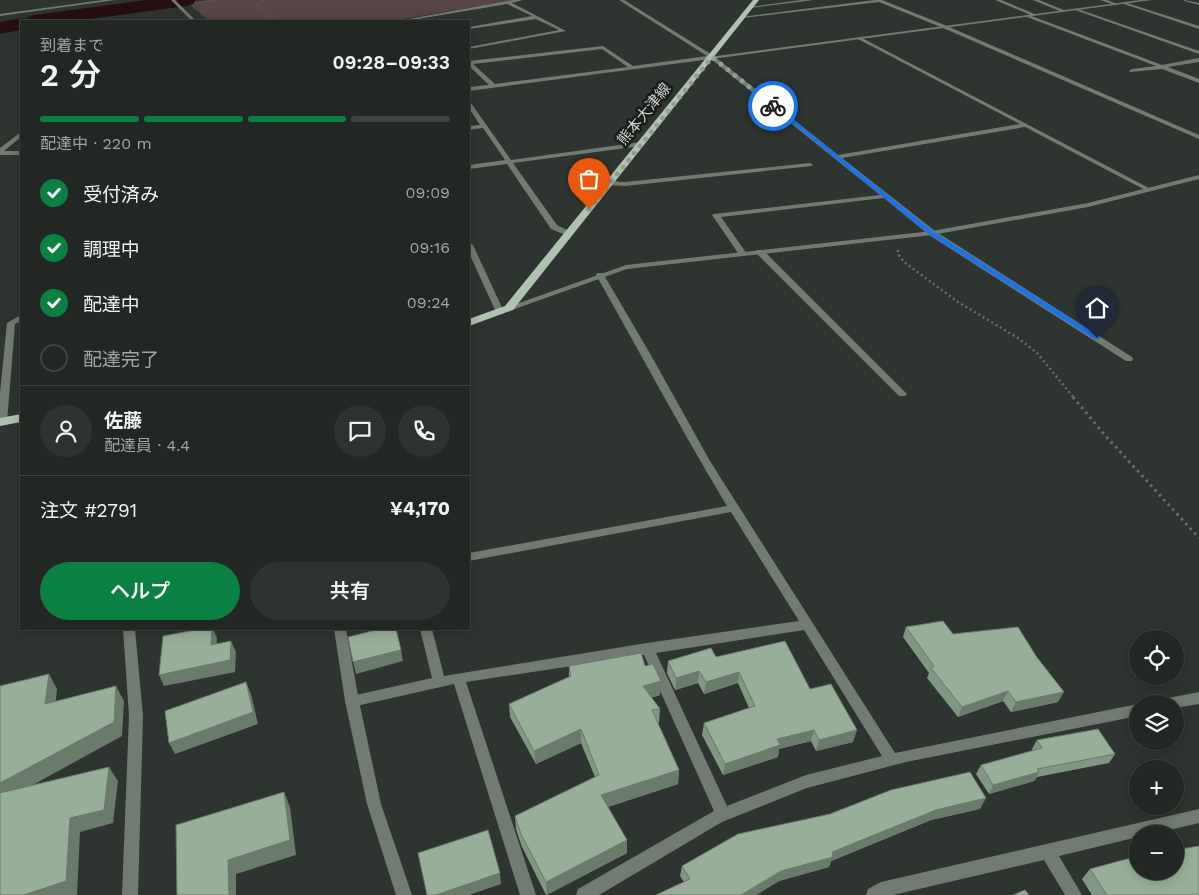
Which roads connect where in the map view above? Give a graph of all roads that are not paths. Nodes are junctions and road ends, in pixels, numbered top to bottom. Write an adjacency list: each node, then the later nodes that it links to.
1 (113, 0): 11 (street)
2 (172, 0): 24 (street)
3 (521, 0): 13 (street)
4 (621, 0): 32 (street)
5 (812, 0): 14 (street)
6 (997, 0): 21 (street)
7 (1034, 0): 19 (street)
8 (1102, 0): 16 (street)
9 (1150, 0): 15 (street)
10 (1186, 0): 17 (street)
11 (102, 1): 20 (street)
12 (878, 1): 23 (street); 26 (street)
13 (509, 3): 22 (street); 25 (street)
14 (754, 3): 23 (main road, 熊本大津線)
15 (1126, 3): 16 (street); 28 (street)
16 (1115, 4): 18 (street)
17 (1199, 4)
18 (1077, 9): 19 (street); 31 (street)
19 (1064, 11): 21 (street)
20 (0, 15)
21 (1032, 15): 26 (street); 36 (street)
22 (537, 17): 27 (street); 30 (street)
23 (743, 17): 32 (main road, 熊本大津線)
24 (193, 20)
25 (422, 20)
26 (945, 26): 29 (street); 47 (street)
27 (470, 28)
28 (1199, 28)
29 (860, 38): 32 (street); 43 (street)
30 (470, 48)
31 (1199, 53)
32 (712, 57): 37 (street); 48 (main road, 熊本大津線); 51 (street)
33 (1199, 60): 36 (street)
34 (470, 63): 37 (street)
35 (470, 64): 40 (street)
36 (1162, 67): 38 (street); 39 (street)
37 (632, 68): 40 (street)
38 (1132, 71)
39 (1199, 81)
40 (494, 86): 41 (street)
41 (470, 89)
42 (470, 105): 44 (street)
43 (1026, 125): 51 (street); 57 (street)
44 (484, 126): 45 (street); 52 (street)
45 (470, 128)
46 (20, 135): 49 (street)
47 (1199, 138)
48 (641, 144): 52 (street); 56 (main road, 熊本大津線)
49 (0, 152): 50 (street)
50 (20, 153)
51 (837, 157): 58 (street)
52 (510, 161): 54 (street); 60 (street)
53 (810, 165): 56 (street)
54 (470, 167)
55 (1199, 177): 57 (street)
56 (610, 183): 60 (main road, 熊本大津線)
57 (1149, 190): 59 (street)
58 (885, 196): 59 (street); 63 (street)
59 (932, 233): 62 (street); 69 (street)
60 (568, 234): 65 (main road, 熊本大津線)
61 (470, 247): 66 (street)
62 (760, 252): 63 (street); 70 (street)
63 (743, 254): 64 (street)
64 (600, 275): 65 (street); 73 (street)
65 (509, 308): 66 (main road, 熊本大津線)
66 (500, 312): 68 (main road, 熊本大津線)
67 (20, 318): 72 (street)
68 (470, 323)
69 (1130, 359)
70 (902, 394)
71 (20, 418): 72 (main road)
72 (1, 422)
73 (734, 508): 74 (street); 75 (street)
74 (470, 557)
75 (807, 625): 79 (street); 86 (street)
76 (129, 630): 90 (street)
77 (340, 630): 83 (street)
78 (426, 630): 81 (street)
79 (647, 648): 80 (street); 87 (street)
80 (458, 678): 81 (street); 92 (street)
81 (439, 682): 83 (street)
82 (1199, 698): 84 (street)
83 (352, 701): 91 (street)
84 (1184, 701)
85 (1129, 712): 86 (street)
86 (891, 760): 87 (street)
87 (723, 814): 93 (street)
88 (1199, 816): 89 (street)
89 (1047, 851): 94 (street); 95 (street)
90 (130, 895)
91 (404, 895)
92 (528, 895)
93 (584, 895)
94 (874, 895)
95 (1074, 895)

